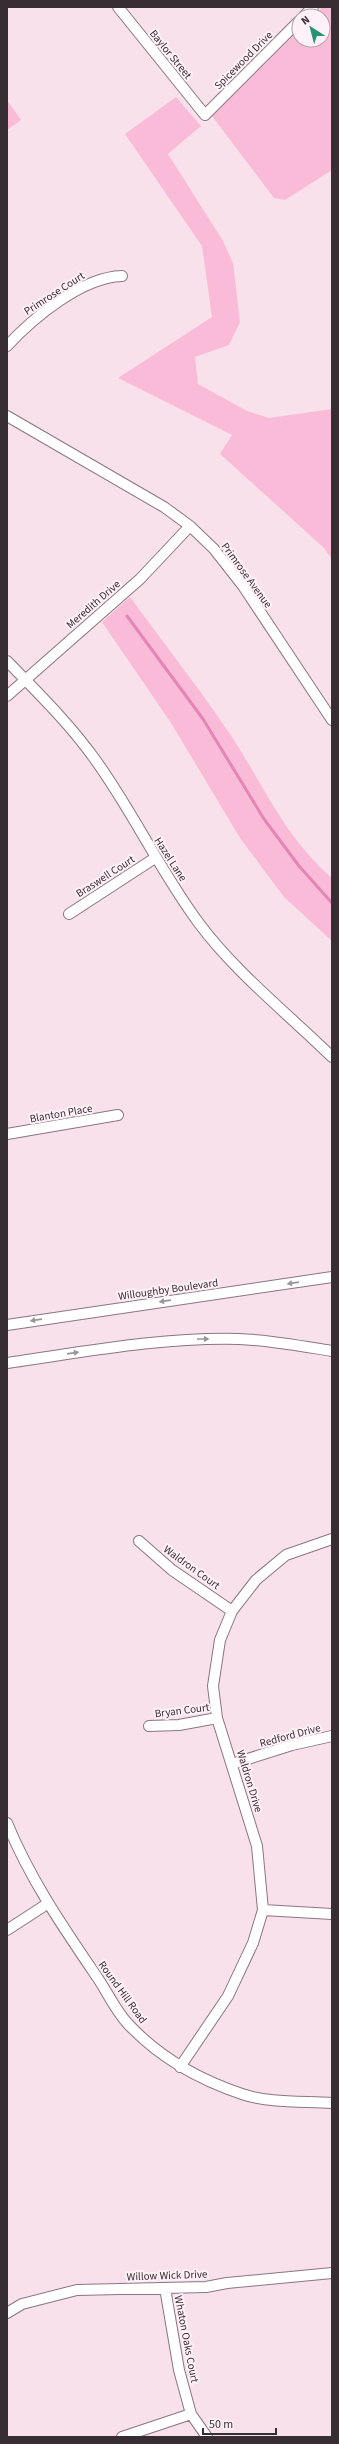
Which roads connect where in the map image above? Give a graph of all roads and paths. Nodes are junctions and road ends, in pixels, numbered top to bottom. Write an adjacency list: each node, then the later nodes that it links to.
1 (118, 7): 3 (street, Baylor Street)
2 (291, 29): 3 (street, Spicewood Drive)
3 (205, 115)
4 (122, 276): 5 (street, Primrose Court)
5 (7, 346)
6 (7, 416): 7 (street, Primrose Avenue)
7 (190, 526): 9 (street, Meredith Drive); 11 (street, Primrose Avenue)
8 (7, 661): 9 (street, Hazel Lane)
9 (25, 679): 10 (street, Meredith Drive); 12 (street, Hazel Lane)
10 (7, 696)
11 (332, 720)
12 (155, 858): 13 (street, Braswell Court); 14 (street, Hazel Lane)
13 (69, 914)
14 (332, 1057)
15 (118, 1115): 16 (street, Blanton Place)
16 (7, 1134)
17 (332, 1277): 18 (street, Willoughby Boulevard, one-way to 18)
18 (7, 1324)
19 (332, 1351): 20 (street, one-way to 19)
20 (7, 1363)
21 (332, 1539): 23 (street, Waldron Drive)
22 (139, 1541): 23 (street, Waldron Court)
23 (232, 1611): 24 (street, Waldron Drive)
24 (218, 1718): 25 (street, Bryan Court); 27 (street, Waldron Drive)
25 (149, 1726)
26 (332, 1736): 27 (street, Redford Drive)
27 (232, 1764): 30 (street, Waldron Drive)
28 (7, 1823): 29 (street, Round Hill Road)
29 (47, 1904): 32 (street); 33 (street, Round Hill Road)
30 (263, 1910): 31 (street); 33 (street, Waldron Drive)
31 (332, 1914)
32 (7, 1930)
33 (180, 2067): 34 (street, Round Hill Road)
34 (332, 2103)
35 (332, 2273): 36 (street, Willow Wick Drive)
36 (165, 2288): 37 (street, Willow Wick Drive); 38 (street, Whaton Oaks Court)
37 (7, 2313)
38 (191, 2414): 39 (street); 40 (street, Whaton Oaks Court)
39 (122, 2437)
40 (207, 2437)

